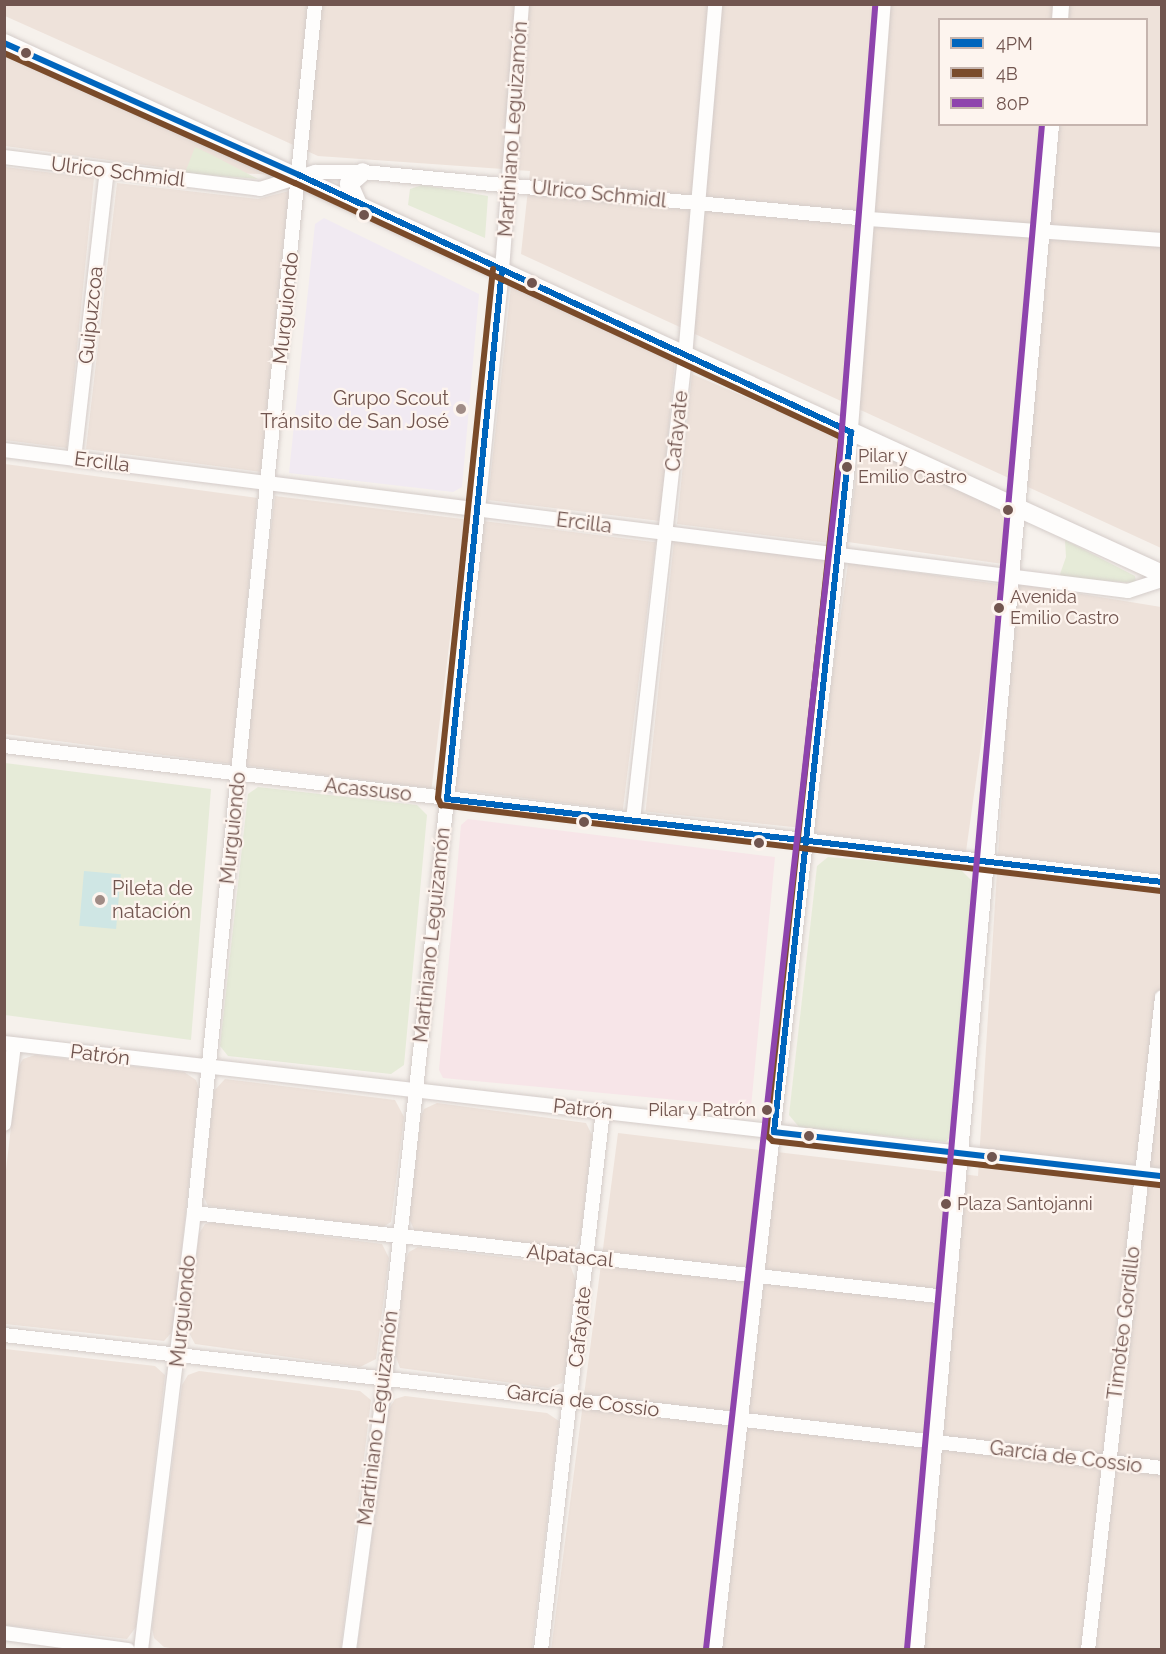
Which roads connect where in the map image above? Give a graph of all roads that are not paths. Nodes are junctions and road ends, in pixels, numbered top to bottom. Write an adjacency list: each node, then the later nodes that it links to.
1 (315, 4): 10 (street, Murguiondo)
2 (522, 4): 11 (street, Martiniano Leguizamón)
3 (716, 4): 13 (street, Cafayate)
4 (884, 4): 14 (street)
5 (4, 43): 10 (main road)
6 (1051, 126): 15 (street)
7 (4, 157): 8 (street, Ulrico Schmidl)
8 (107, 171): 10 (street, Ulrico Schmidl); 21 (street, Guipuzcoa)
9 (363, 172): 10 (street, Ulrico Schmidl); 11 (street, Ulrico Schmidl); 12 (main road)
10 (299, 175): 12 (main road); 22 (street, Murguiondo)
11 (508, 184): 13 (street, Ulrico Schmidl); 17 (street, Martiniano Leguizamón)
12 (357, 202): 17 (main road)
13 (699, 204): 14 (street, Ulrico Schmidl); 18 (street, Cafayate)
14 (869, 219): 15 (street, Ulrico Schmidl); 19 (street)
15 (1043, 230): 16 (street, Ulrico Schmidl); 23 (street)
16 (1161, 240)
17 (502, 270): 18 (main road); 24 (street, Martiniano Leguizamón)
18 (685, 357): 19 (main road); 25 (street, Cafayate)
19 (851, 432): 23 (main road); 26 (street)
20 (4, 450): 21 (street, Ercilla)
21 (74, 459): 22 (street, Ercilla)
22 (269, 484): 24 (street, Ercilla); 31 (street, Murguiondo)
23 (1018, 507): 27 (main road); 28 (street)
24 (477, 510): 25 (street, Ercilla); 32 (street, Martiniano Leguizamón)
25 (666, 533): 26 (street, Ercilla); 33 (street, Cafayate)
26 (838, 552): 28 (street, Ercilla); 34 (street)
27 (1161, 574)
28 (1012, 575): 29 (street, Ercilla); 35 (street)
29 (1161, 580)
30 (4, 746): 31 (street, Acassuso)
31 (239, 776): 32 (street, Acassuso); 39 (street, Murguiondo)
32 (447, 799): 33 (street, Acassuso); 40 (street, Martiniano Leguizamón)
33 (633, 820): 34 (street, Acassuso)
34 (808, 842): 35 (street, Acassuso); 43 (street)
35 (987, 863): 36 (street, Acassuso); 44 (street)
36 (1161, 882)
37 (1161, 997): 45 (street, Timoteo Gordillo)
38 (9, 1044): 39 (street, Patrón); 42 (street)
39 (208, 1068): 40 (street, Patrón); 47 (street, Murguiondo)
40 (415, 1091): 41 (street, Patrón); 48 (street, Martiniano Leguizamón)
41 (603, 1111): 43 (street, Patrón); 49 (street, Cafayate)
42 (4, 1124)
43 (774, 1132): 44 (street, Patrón); 50 (street)
44 (962, 1155): 45 (street, Patrón); 51 (street)
45 (1142, 1174): 46 (street, Patrón); 58 (street, Timoteo Gordillo)
46 (1161, 1176)
47 (194, 1213): 48 (street, Alpatacal); 53 (street, Murguiondo)
48 (399, 1237): 49 (street, Alpatacal); 54 (street, Martiniano Leguizamón)
49 (587, 1259): 50 (street, Alpatacal); 55 (street, Cafayate)
50 (757, 1275): 51 (street, Alpatacal); 56 (street)
51 (946, 1297): 57 (street)
52 (4, 1335): 53 (street, García de Cossio)
53 (178, 1355): 54 (street, García de Cossio); 62 (street, Murguiondo)
54 (385, 1378): 55 (street, García de Cossio); 63 (street, Martiniano Leguizamón)
55 (572, 1400): 56 (street, García de Cossio); 64 (street, Cafayate)
56 (742, 1419): 57 (street, García de Cossio); 65 (street)
57 (934, 1442): 58 (street, García de Cossio); 66 (street)
58 (1107, 1461): 59 (street, García de Cossio); 67 (street, Timoteo Gordillo)
59 (1161, 1468)
60 (4, 1633): 61 (street)
61 (128, 1650)
62 (141, 1650)
63 (349, 1650)
64 (541, 1650)
65 (715, 1650)
66 (916, 1650)
67 (1088, 1650)

